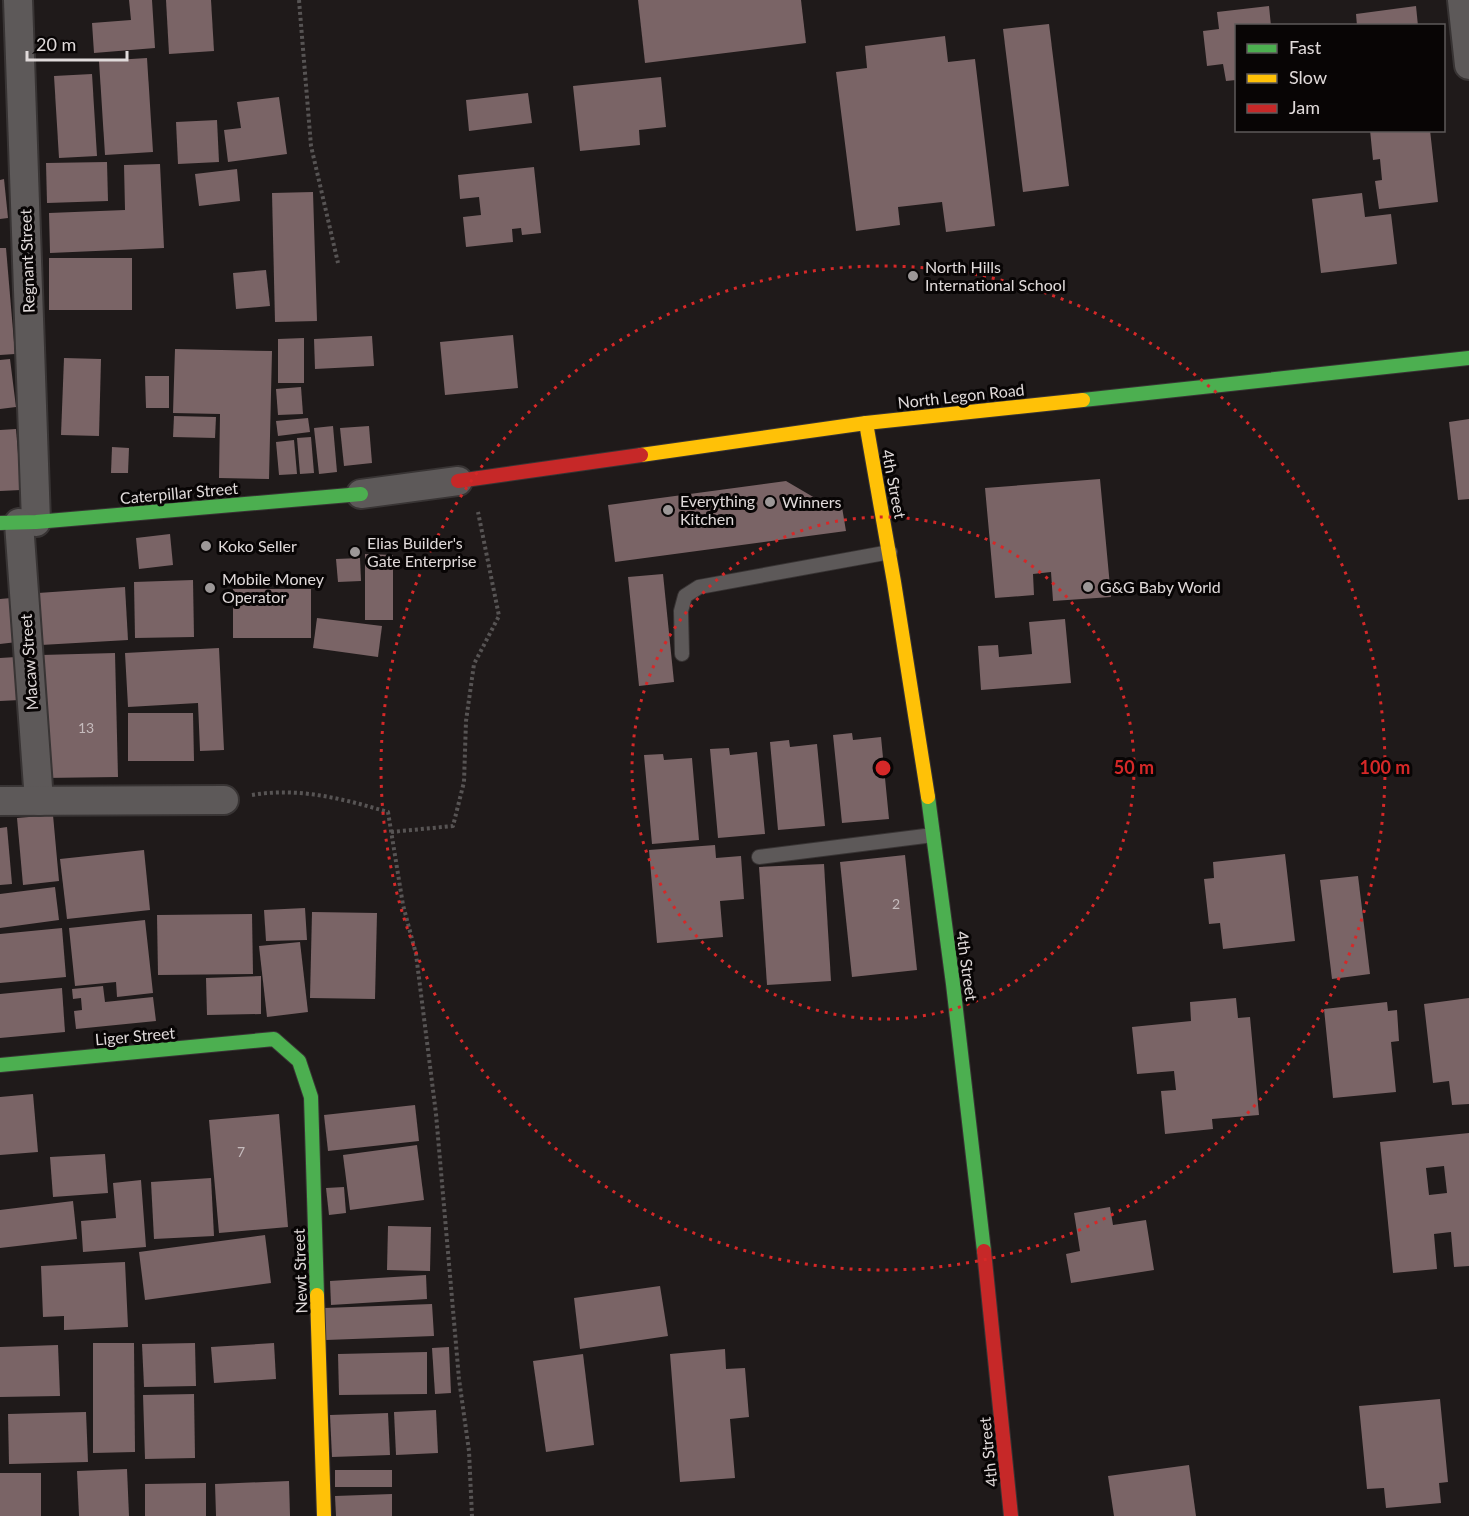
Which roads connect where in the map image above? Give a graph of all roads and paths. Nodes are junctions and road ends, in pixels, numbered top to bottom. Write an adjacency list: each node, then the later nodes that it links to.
1 (18, 0): 10 (street, Regnant Street)
2 (299, 0): 5 (path)
3 (1462, 0): 4 (street)
4 (1469, 65)
5 (338, 263)
6 (1469, 358): 7 (street, North Legon Road)
7 (866, 423): 8 (street, North Legon Road); 11 (street, 4th Street)
8 (465, 480): 9 (street); 16 (path)
9 (361, 494): 10 (street, Caterpillar Street)
10 (18, 523): 15 (street, Macaw Street)
11 (890, 552): 12 (lane); 17 (street, 4th Street)
12 (682, 654)
13 (224, 800): 15 (street); 16 (path)
14 (0, 801): 15 (street)
15 (39, 801)
16 (391, 832): 22 (path)
17 (933, 835): 18 (lane); 24 (street, 4th Street)
18 (759, 857)
19 (273, 1039): 20 (street, Liger Street); 21 (street, Newt Street)
20 (0, 1065)
21 (324, 1516)
22 (472, 1516)
23 (1005, 1516): 24 (street)
24 (1011, 1516)

